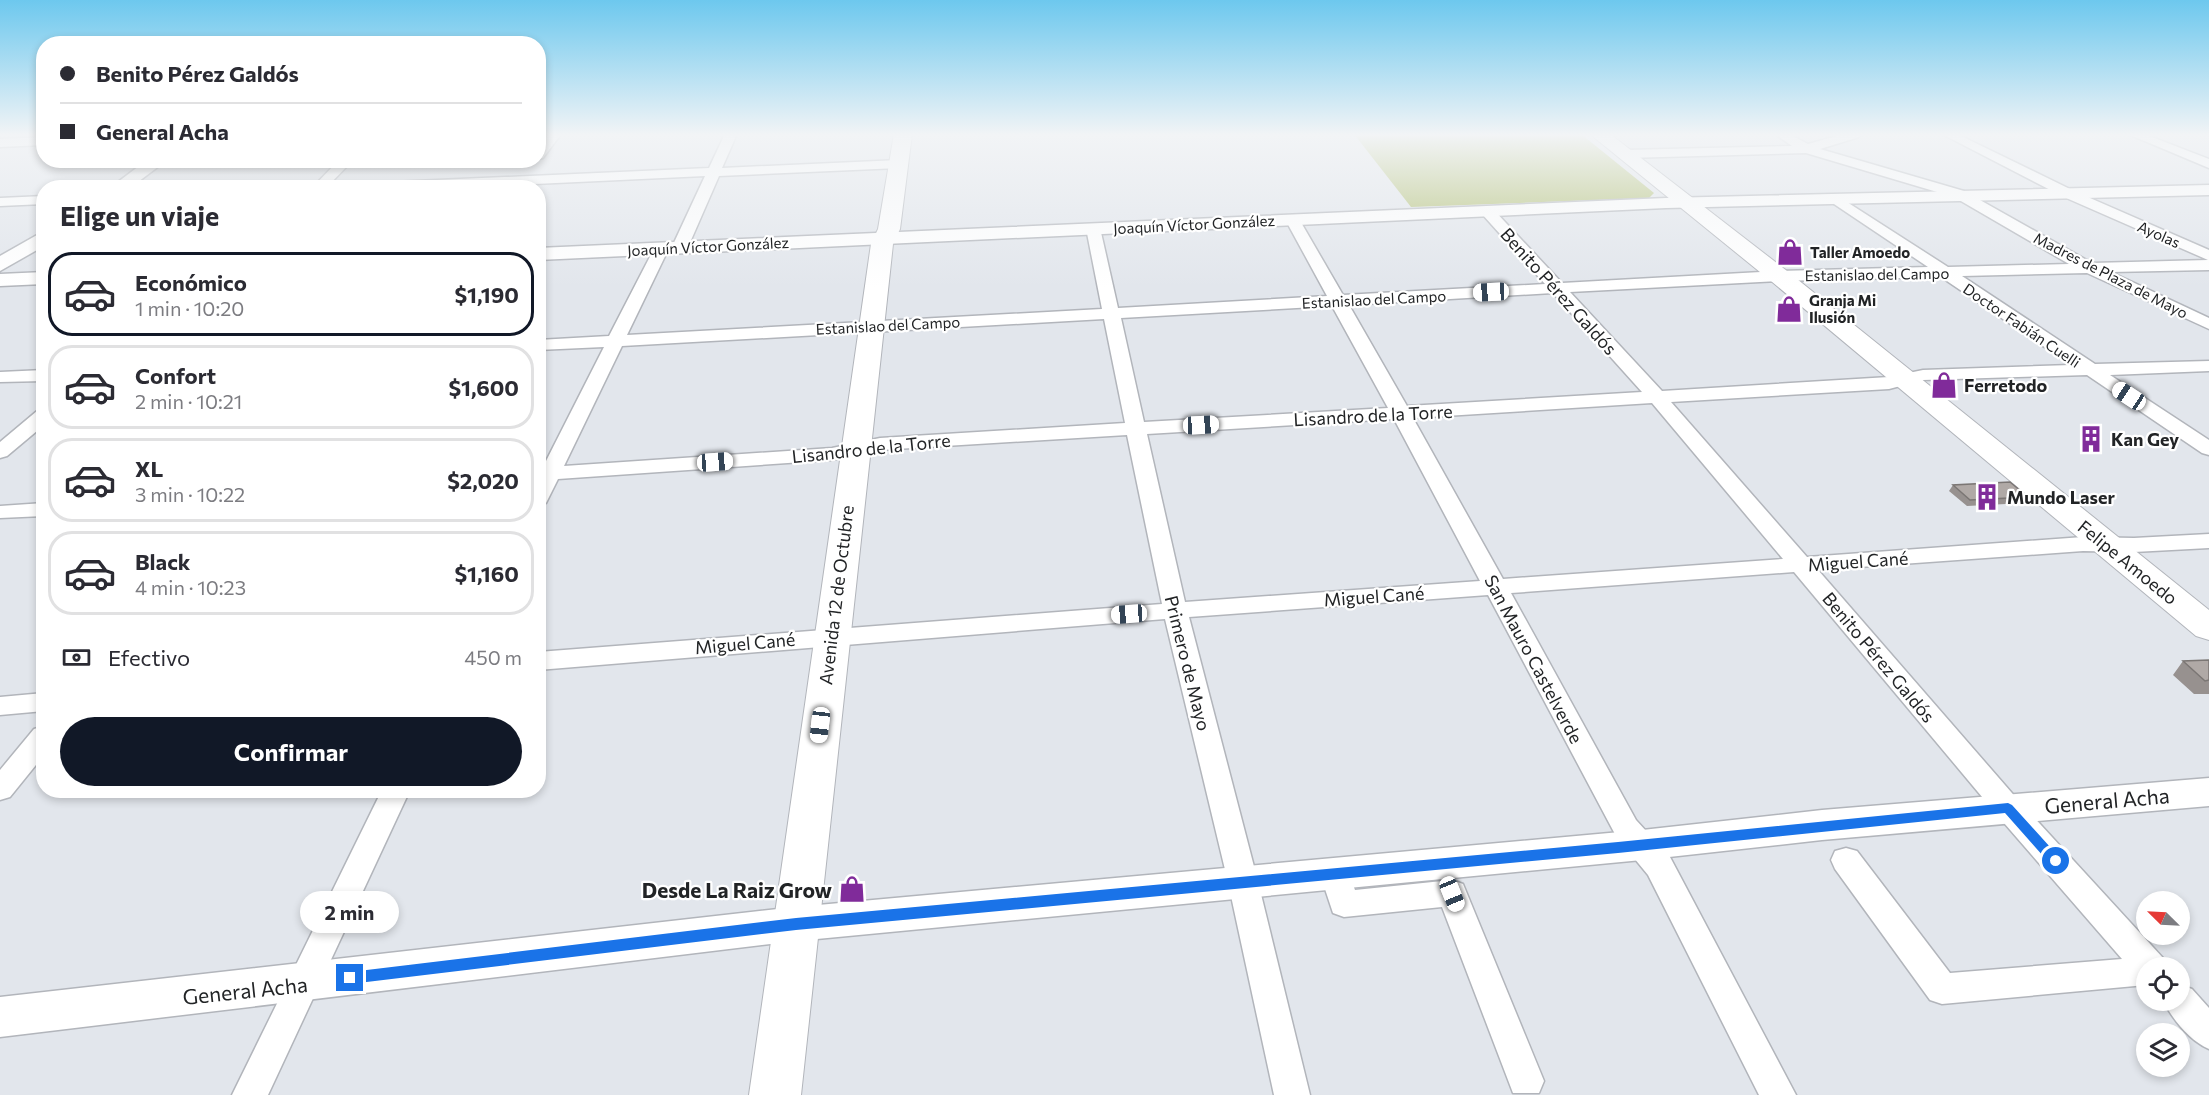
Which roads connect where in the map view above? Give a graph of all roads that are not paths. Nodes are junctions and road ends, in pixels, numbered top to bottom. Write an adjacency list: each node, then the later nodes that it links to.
1 (707, 185): 18 (street)
2 (896, 185): 16 (main road, Avenida 12 de Octubre)
3 (1665, 185): 12 (main road, Felipe Amoedo)
4 (1927, 185): 8 (street, Madres de Plaza de Mayo)
5 (2051, 185): 7 (street, Ayolas)
6 (2209, 190): 7 (street, Joaquín Víctor González)
7 (2069, 194): 8 (street, Joaquín Víctor González); 21 (street, Ayolas)
8 (1963, 196): 9 (street, Joaquín Víctor González); 24 (street, Madres de Plaza de Mayo)
9 (1836, 199): 12 (street, Joaquín Víctor González); 25 (street, Doctor Fabián Cuelli)
10 (36, 200): 11 (street)
11 (0, 202)
12 (1686, 202): 13 (street, Joaquín Víctor González); 26 (main road, Felipe Amoedo)
13 (1487, 211): 14 (street, Joaquín Víctor González); 29 (street, Benito Pérez Galdós)
14 (1292, 219): 15 (street, Joaquín Víctor González); 30 (street, San Mauro Castelverde)
15 (1093, 228): 16 (street, Joaquín Víctor González); 31 (street, Primero de Mayo)
16 (886, 237): 18 (street, Joaquín Víctor González); 33 (main road, Avenida 12 de Octubre)
17 (36, 242): 23 (street)
18 (680, 247): 19 (street, Joaquín Víctor González)
19 (661, 248): 20 (street, Joaquín Víctor González); 34 (street)
20 (546, 254)
21 (2209, 256)
22 (2209, 265): 24 (street, Estanislao del Campo)
23 (0, 266)
24 (2089, 268): 25 (street, Estanislao del Campo); 32 (street, Madres de Plaza de Mayo)
25 (1943, 272): 26 (street, Estanislao del Campo); 37 (street, Doctor Fabián Cuelli)
26 (1779, 276): 29 (street, Estanislao del Campo); 40 (main road, Felipe Amoedo)
27 (36, 278): 28 (street)
28 (0, 280)
29 (1556, 288): 30 (street, Estanislao del Campo); 41 (street, Benito Pérez Galdós)
30 (1338, 301): 31 (street, Estanislao del Campo); 42 (street, San Mauro Castelverde)
31 (1111, 313): 33 (street, Estanislao del Campo); 44 (street, Primero de Mayo)
32 (2209, 324)
33 (872, 326): 34 (street, Estanislao del Campo); 46 (main road, Avenida 12 de Octubre)
34 (614, 341): 35 (street, Estanislao del Campo); 48 (street)
35 (546, 345)
36 (2209, 366): 37 (street, Lisandro de la Torre)
37 (2089, 370): 40 (street, Lisandro de la Torre); 45 (street, Doctor Fabián Cuelli)
38 (36, 375): 39 (street)
39 (0, 377)
40 (1906, 380): 41 (street, Lisandro de la Torre); 53 (main road, Felipe Amoedo)
41 (1657, 398): 42 (street, Lisandro de la Torre); 54 (street, Benito Pérez Galdós)
42 (1401, 413): 44 (street, Lisandro de la Torre); 55 (street, San Mauro Castelverde)
43 (36, 422): 47 (street)
44 (1134, 429): 46 (street, Lisandro de la Torre); 56 (street, Primero de Mayo)
45 (2209, 449)
46 (854, 450): 49 (street, Lisandro de la Torre); 58 (main road, Avenida 12 de Octubre)
47 (0, 452)
48 (546, 472)
49 (546, 474)
50 (36, 510): 51 (street)
51 (0, 512)
52 (2209, 542): 53 (street, Miguel Cané)
53 (2107, 544): 54 (street, Miguel Cané); 57 (main road, Felipe Amoedo)
54 (1801, 565): 55 (street, Miguel Cané); 66 (street, Benito Pérez Galdós)
55 (1496, 587): 56 (street, Miguel Cané); 67 (street, San Mauro Castelverde)
56 (1175, 611): 58 (street, Miguel Cané); 70 (street, Primero de Mayo)
57 (2209, 628)
58 (831, 636): 59 (street, Miguel Cané); 71 (main road, Avenida 12 de Octubre)
59 (546, 660)
60 (36, 703): 61 (street)
61 (0, 706)
62 (36, 746): 63 (street)
63 (0, 789)
64 (2209, 792): 66 (street, General Acha)
65 (392, 798): 74 (street)
66 (2008, 808): 67 (street, General Acha); 72 (street, Benito Pérez Galdós)
67 (1642, 845): 69 (street, General Acha); 82 (street, San Mauro Castelverde)
68 (1846, 860): 73 (street)
69 (1335, 874): 70 (street, General Acha); 78 (street)
70 (1243, 882): 71 (street, General Acha); 81 (street, Primero de Mayo)
71 (796, 924): 74 (street, General Acha); 80 (main road, Avenida 12 de Octubre)
72 (2141, 957)
73 (2136, 972)
74 (303, 984): 76 (street, General Acha); 79 (street)
75 (2190, 1011): 77 (street)
76 (0, 1017)
77 (2209, 1033)
78 (1526, 1081)
79 (250, 1095)
80 (775, 1095)
81 (1292, 1095)
82 (1778, 1095)

